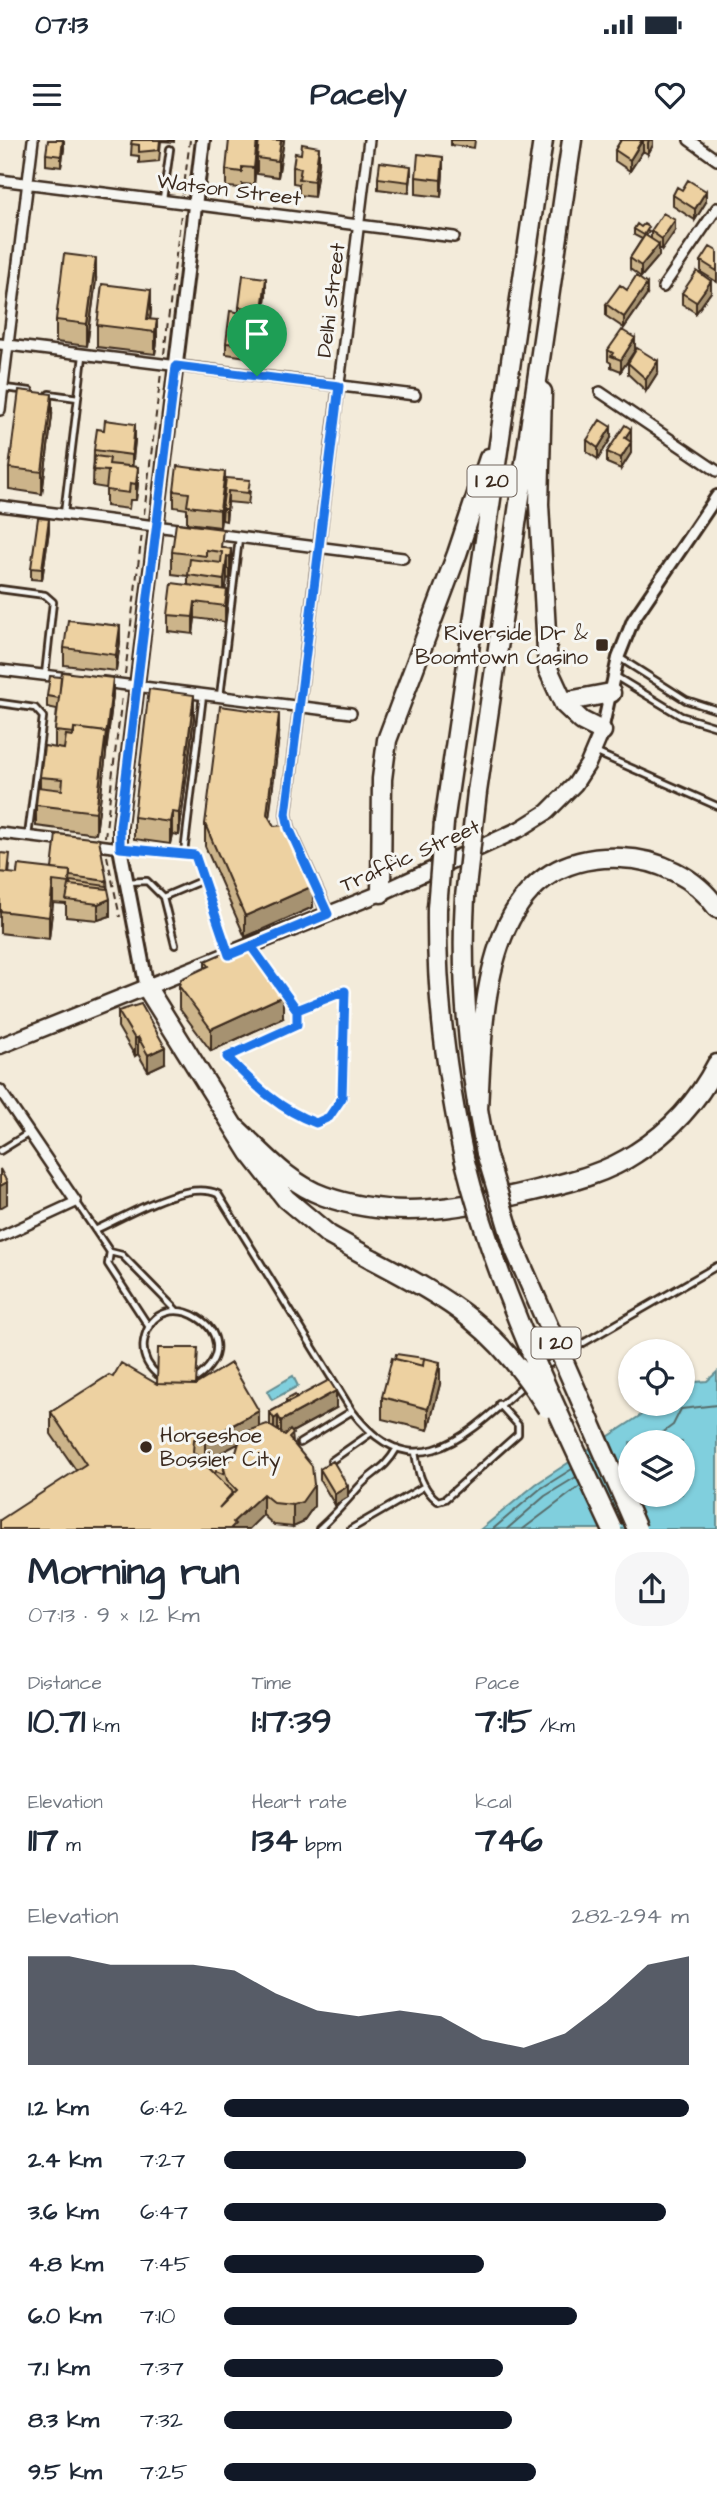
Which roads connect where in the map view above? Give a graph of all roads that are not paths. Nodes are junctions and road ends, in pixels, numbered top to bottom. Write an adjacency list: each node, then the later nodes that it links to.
1 (33, 140): 10 (street)
2 (203, 140): 12 (main road)
3 (369, 140): 14 (street, Delhi Street)
4 (541, 140): 27 (highway, I 20)
5 (572, 140): 18 (highway, I 20)
6 (689, 140): 8 (street)
7 (170, 149): 11 (lane)
8 (717, 160)
9 (0, 180): 10 (street, Watson Street)
10 (28, 183): 11 (street, Watson Street); 17 (street)
11 (163, 199): 12 (street, Watson Street)
12 (196, 203): 14 (street, Watson Street); 20 (main road)
13 (717, 208): 16 (street)
14 (358, 224): 15 (street, Watson Street); 21 (street, Delhi Street)
15 (454, 237)
16 (663, 287)
17 (4, 344): 19 (street); 22 (street)
18 (540, 344): 46 (highway); 73 (highway, I 20, bridge)
19 (83, 355): 20 (street); 25 (lane)
20 (176, 366): 21 (street); 32 (main road)
21 (339, 386): 24 (street); 34 (street, Delhi Street)
22 (3, 388): 25 (lane); 26 (street)
23 (600, 392): 28 (street)
24 (415, 395)
25 (78, 398): 31 (lane)
26 (0, 410)
27 (500, 428): 61 (highway); 93 (highway, I 20, bridge)
28 (717, 471)
29 (717, 496): 37 (street)
30 (0, 506): 31 (street)
31 (64, 514): 32 (street)
32 (156, 526): 33 (street); 43 (main road)
33 (239, 537): 34 (street); 45 (lane)
34 (319, 547): 35 (street); 48 (street, Delhi Street)
35 (403, 558)
36 (0, 589): 39 (lane)
37 (618, 658): 42 (street); 49 (lane)
38 (0, 670): 39 (street)
39 (46, 675): 40 (street)
40 (84, 680)
41 (97, 681): 43 (street)
42 (613, 685): 46 (highway); 51 (lane); 52 (street)
43 (136, 686): 44 (street); 57 (main road)
44 (204, 695): 45 (street); 58 (lane)
45 (220, 697): 48 (street)
46 (563, 702): 52 (highway)
47 (0, 703): 56 (lane)
48 (299, 707): 50 (street); 64 (street, Delhi Street)
49 (717, 710)
50 (351, 713)
51 (717, 727)
52 (602, 731): 53 (main road, Traffic Street)
53 (594, 751): 54 (lane); 61 (main road, Traffic Street)
54 (717, 806)
55 (0, 833): 56 (street)
56 (28, 837): 57 (street)
57 (120, 848): 58 (lane); 60 (main road)
58 (184, 853): 59 (lane)
59 (203, 880): 62 (lane); 67 (lane)
60 (127, 882): 62 (lane); 68 (main road)
61 (382, 893): 64 (main road, Traffic Street)
62 (163, 897): 65 (lane)
63 (717, 908): 73 (highway)
64 (328, 914): 66 (main road, Traffic Street)
65 (175, 944)
66 (251, 946): 67 (main road, Traffic Street); 69 (lane)
67 (229, 955): 68 (main road, Traffic Street)
68 (147, 988): 70 (main road, Traffic Street); 74 (highway)
69 (297, 1010): 69 (lane)
70 (0, 1046)
71 (717, 1064): 74 (highway)
72 (0, 1090): 75 (street)
73 (478, 1110): 98 (highway, I 20, bridge)
74 (237, 1129): 93 (highway, bridge)
75 (29, 1133): 76 (lane); 77 (street)
76 (0, 1151)
77 (76, 1202): 78 (lane); 79 (street)
78 (95, 1230): 80 (lane); 87 (lane)
79 (0, 1237)
80 (110, 1252): 82 (lane); 83 (lane)
81 (717, 1266): 86 (lane)
82 (176, 1311): 83 (lane); 85 (lane)
83 (149, 1327): 84 (lane)
84 (158, 1375)
85 (197, 1378)
86 (499, 1405): 91 (lane); 94 (lane)
87 (352, 1411): 88 (lane); 89 (lane)
88 (371, 1433): 90 (lane); 92 (lane)
89 (300, 1443)
90 (397, 1448): 91 (lane); 95 (lane)
91 (415, 1452): 94 (lane)
92 (331, 1461)
93 (584, 1467): 97 (highway, I 20, bridge)
94 (425, 1486): 96 (lane)
95 (318, 1529)
96 (351, 1529)
97 (612, 1529)
98 (637, 1529)

